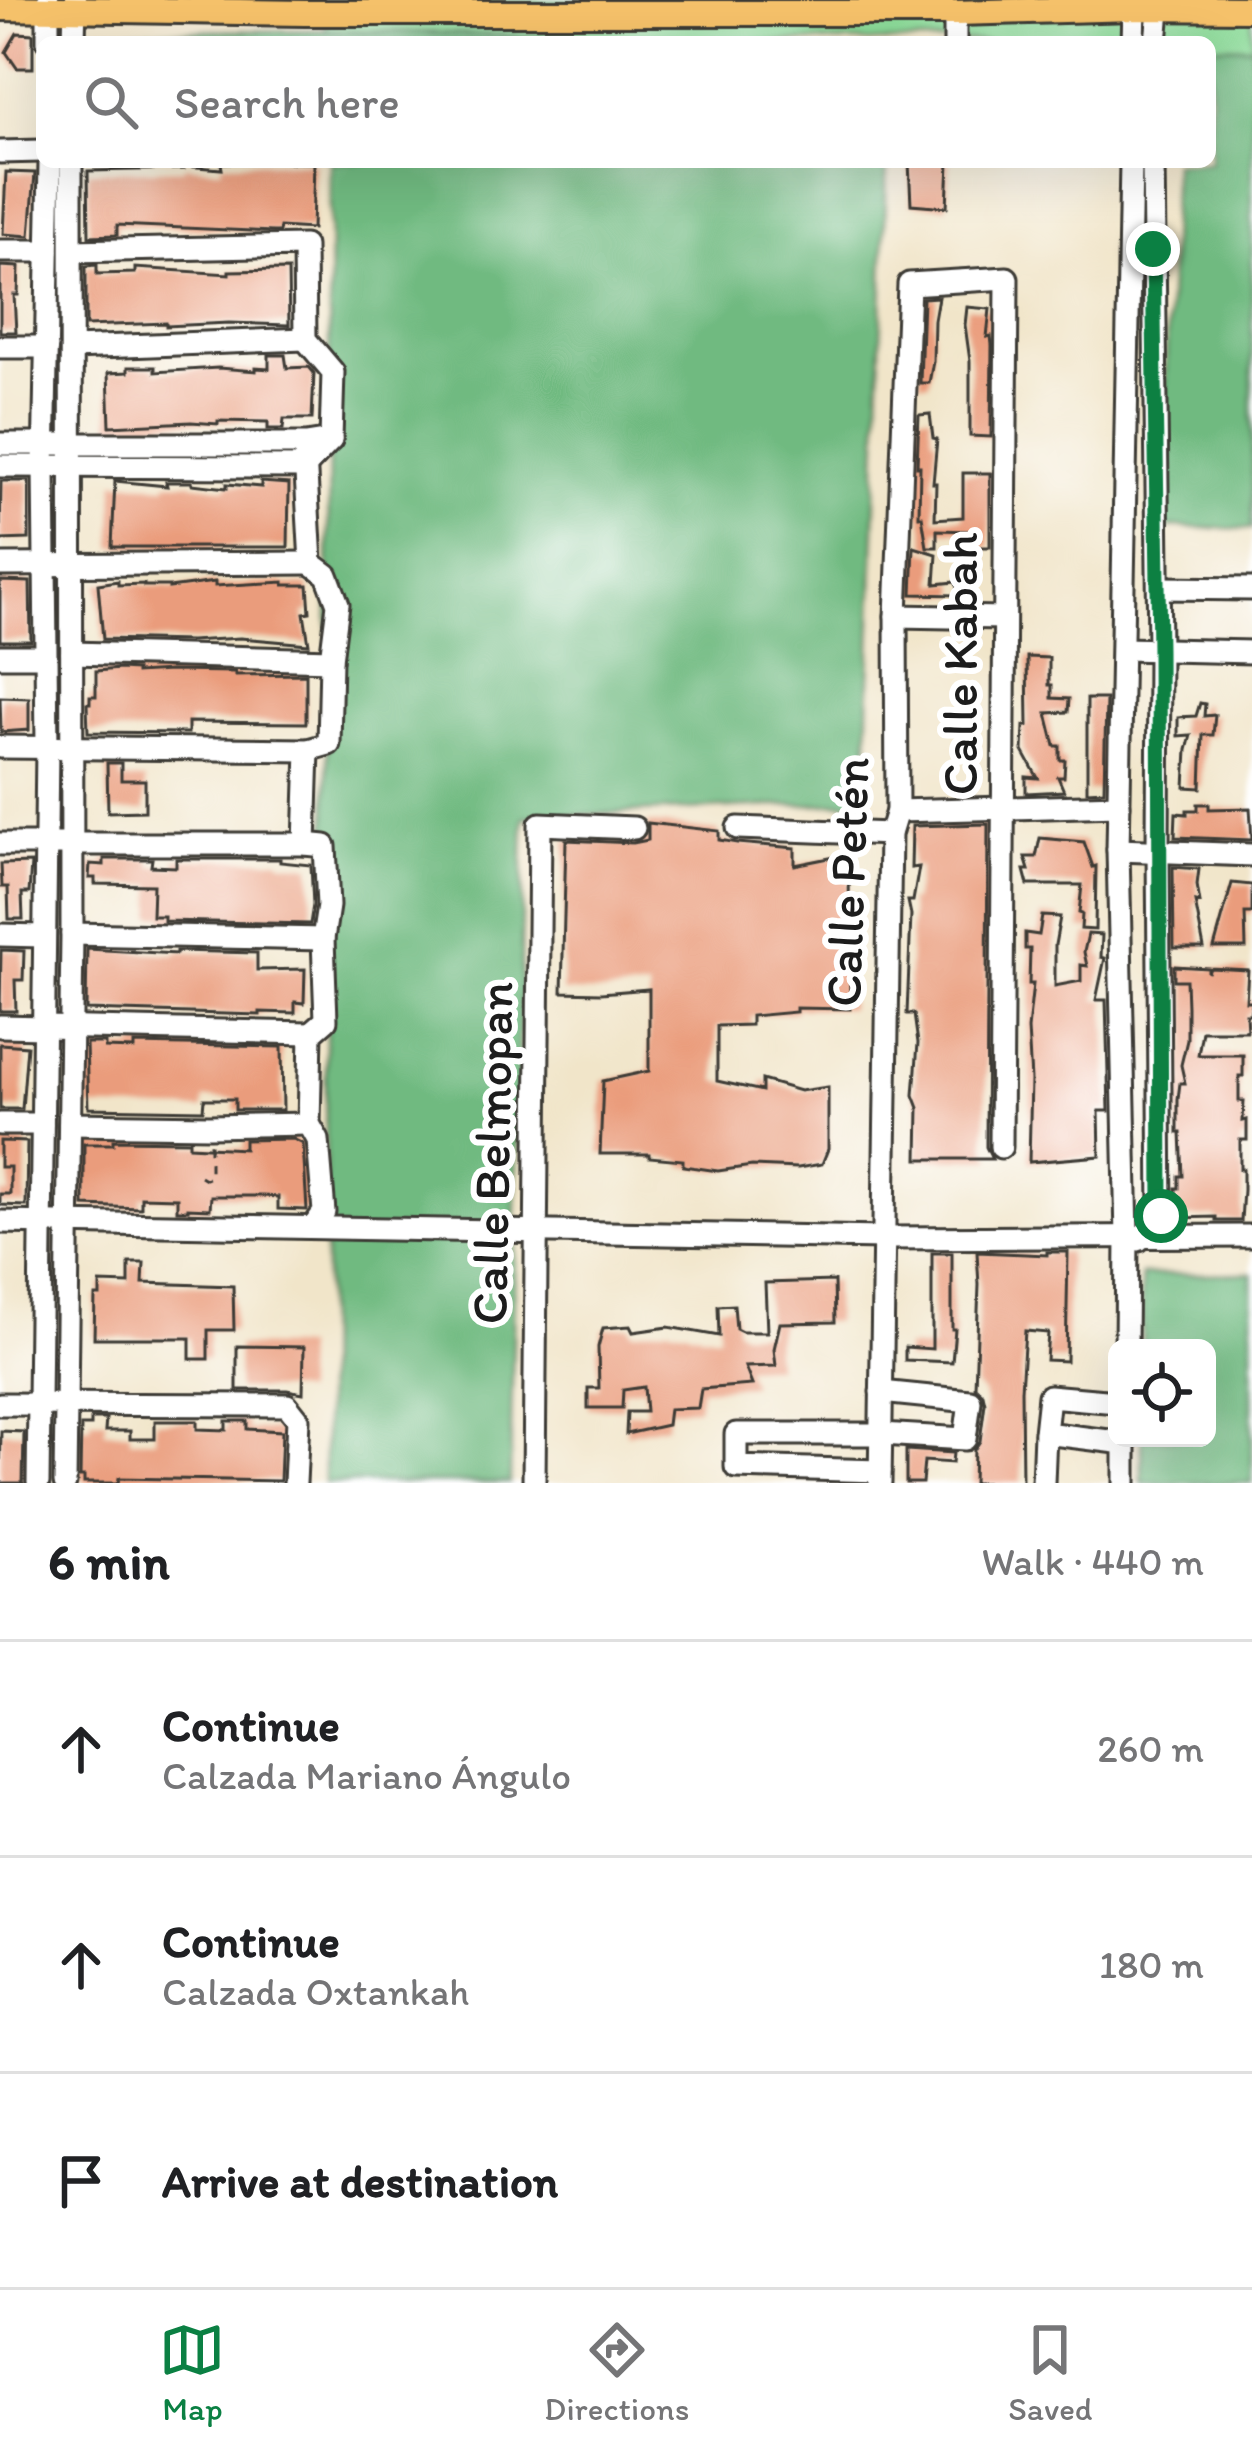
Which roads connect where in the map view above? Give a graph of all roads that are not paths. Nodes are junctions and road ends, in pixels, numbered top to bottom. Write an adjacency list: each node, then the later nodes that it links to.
1 (48, 4): 2 (main road); 7 (main road); 10 (street)
2 (75, 4): 4 (main road); 11 (street)
3 (1147, 4): 6 (main road); 8 (main road); 13 (street); 14 (street)
4 (372, 6): 5 (main road)
5 (760, 6): 9 (main road)
6 (1022, 6): 9 (main road)
7 (0, 8)
8 (1252, 9)
9 (955, 13): 12 (street)
10 (48, 36)
11 (74, 36)
12 (955, 36)
13 (1135, 36)
14 (1155, 36)
15 (36, 151): 16 (street)
16 (0, 152)
17 (50, 168): 24 (street)
18 (71, 168): 23 (street)
19 (1131, 168): 25 (street)
20 (1153, 168): 21 (street)
21 (1153, 249): 25 (street); 39 (street)
22 (0, 250): 24 (street)
23 (72, 250): 27 (street); 30 (street)
24 (49, 251): 29 (street)
25 (1130, 251): 38 (street)
26 (909, 284): 46 (street, Calle Petén); 47 (street, Calle Kabah)
27 (305, 339): 30 (street); 31 (street)
28 (0, 347): 29 (street)
29 (47, 347): 34 (street)
30 (73, 348): 35 (street)
31 (331, 440): 32 (street); 37 (street)
32 (306, 444): 35 (street); 37 (street)
33 (0, 445): 34 (street)
34 (45, 456): 35 (street); 36 (street); 42 (street)
35 (72, 456): 37 (street); 43 (street)
36 (0, 466)
37 (305, 467): 40 (street)
38 (1124, 546): 39 (street); 48 (street)
39 (1158, 553): 44 (street)
40 (310, 563): 43 (street); 54 (street)
41 (0, 565): 42 (street)
42 (47, 566): 43 (street); 53 (street)
43 (71, 567): 51 (street)
44 (1159, 588): 45 (street); 49 (street)
45 (1252, 590)
46 (896, 616): 47 (street); 61 (street, Calle Petén)
47 (1004, 618): 60 (street, Calle Kabah)
48 (1123, 650): 49 (street); 59 (street)
49 (1159, 650): 50 (street); 70 (street)
50 (1252, 652)
51 (72, 653): 54 (street); 57 (street)
52 (0, 656): 53 (street)
53 (45, 656): 56 (street)
54 (331, 660): 58 (street)
55 (0, 747): 56 (street)
56 (47, 747): 57 (street); 68 (street)
57 (72, 748): 58 (street); 69 (street)
58 (308, 750): 67 (street)
59 (1119, 805): 60 (street); 65 (street)
60 (1004, 808): 61 (street); 84 (street, Calle Kabah)
61 (897, 811): 64 (street, Calle Petén)
62 (634, 828): 89 (street, Calle Belmopan)
63 (738, 828): 64 (street)
64 (890, 834): 91 (street, Calle Petén)
65 (1119, 842): 70 (street); 92 (street)
66 (0, 844): 68 (street)
67 (305, 844): 69 (street); 75 (street)
68 (44, 845): 69 (street); 74 (street)
69 (72, 845): 72 (street)
70 (1158, 846): 71 (street); 92 (street)
71 (1252, 855)
72 (72, 934): 75 (street); 78 (street)
73 (0, 935): 74 (street)
74 (43, 936): 77 (street)
75 (323, 939): 79 (street)
76 (0, 1026): 77 (street)
77 (42, 1027): 78 (street); 81 (street)
78 (71, 1027): 79 (street); 82 (street)
79 (310, 1033): 83 (street)
80 (0, 1124): 81 (street)
81 (42, 1124): 85 (street)
82 (70, 1124): 83 (street); 86 (street)
83 (309, 1124): 88 (street)
84 (1001, 1148)
85 (41, 1221): 86 (street); 87 (street); 97 (street)
86 (68, 1221): 88 (street); 98 (street)
87 (0, 1222)
88 (314, 1226): 89 (street)
89 (537, 1232): 91 (street); 107 (street, Calle Belmopan)
90 (1252, 1236): 92 (street)
91 (883, 1238): 92 (street); 94 (street, Calle Petén)
92 (1132, 1243): 93 (street)
93 (1127, 1339)
94 (881, 1392): 100 (street, Calle Petén); 100 (street)
95 (1108, 1401): 99 (street)
96 (0, 1405): 97 (street)
97 (40, 1405): 98 (street); 104 (street)
98 (67, 1405): 105 (street); 106 (street)
99 (1045, 1433): 101 (street); 108 (street)
100 (880, 1434): 103 (street, Calle Petén); 103 (street)
101 (1108, 1439)
102 (1125, 1447): 109 (street)
103 (880, 1477)
104 (38, 1483)
105 (65, 1483)
106 (295, 1483)
107 (534, 1483)
108 (1043, 1483)
109 (1125, 1483)

